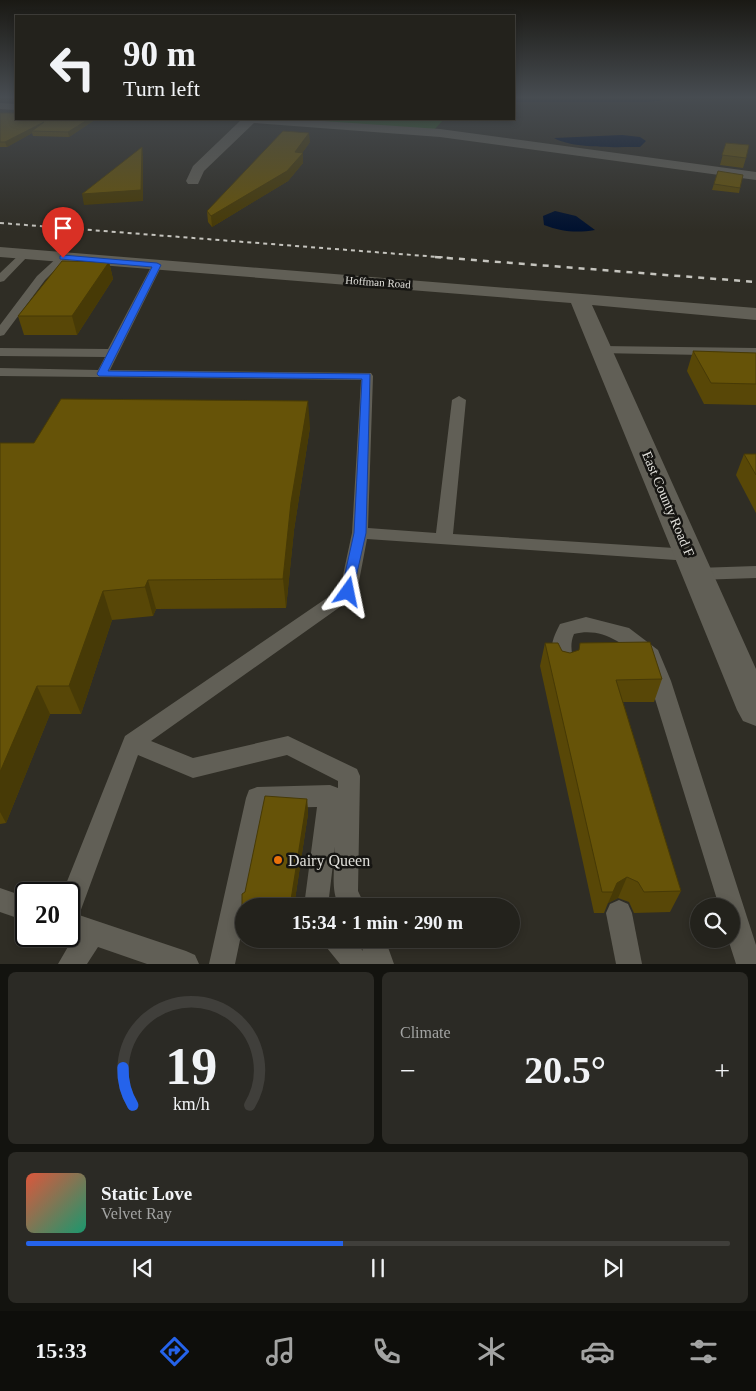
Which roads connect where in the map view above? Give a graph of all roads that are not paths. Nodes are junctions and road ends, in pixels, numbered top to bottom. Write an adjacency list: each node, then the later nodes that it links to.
1 (227, 141): 4 (street)
2 (505, 141): 3 (street)
3 (756, 176)
4 (193, 181)
5 (0, 252): 6 (street, Hoffman Road)
6 (25, 254): 7 (street, Hoffman Road); 9 (lane)
7 (63, 258): 8 (street, Hoffman Road); 12 (lane)
8 (157, 265): 10 (street, Hoffman Road); 16 (lane)
9 (0, 279)
10 (579, 298): 11 (street, Hoffman Road); 13 (street, East County Road F)
11 (756, 314)
12 (0, 333)
13 (602, 350): 15 (lane); 22 (street, East County Road F)
14 (0, 352): 16 (lane)
15 (756, 352)
16 (113, 353): 18 (lane)
17 (0, 372): 18 (lane)
18 (102, 374): 20 (lane)
19 (459, 400): 21 (lane)
20 (360, 533): 21 (lane); 26 (lane)
21 (444, 538): 22 (lane)
22 (694, 564): 23 (lane); 25 (street, East County Road F)
23 (756, 572)
24 (564, 666): 44 (lane)
25 (754, 698)
26 (132, 743): 27 (lane); 30 (lane)
27 (79, 882)
28 (236, 898): 29 (lane)
29 (317, 898)
30 (349, 898)
31 (0, 900): 33 (lane)
32 (235, 902): 40 (lane)
33 (15, 905)
34 (619, 913): 43 (lane)
35 (81, 928): 38 (lane); 39 (lane)
36 (344, 948): 41 (lane)
37 (375, 948): 42 (lane)
38 (71, 964)
39 (186, 964)
40 (222, 964)
41 (357, 964)
42 (381, 964)
43 (629, 964)
44 (749, 964)

